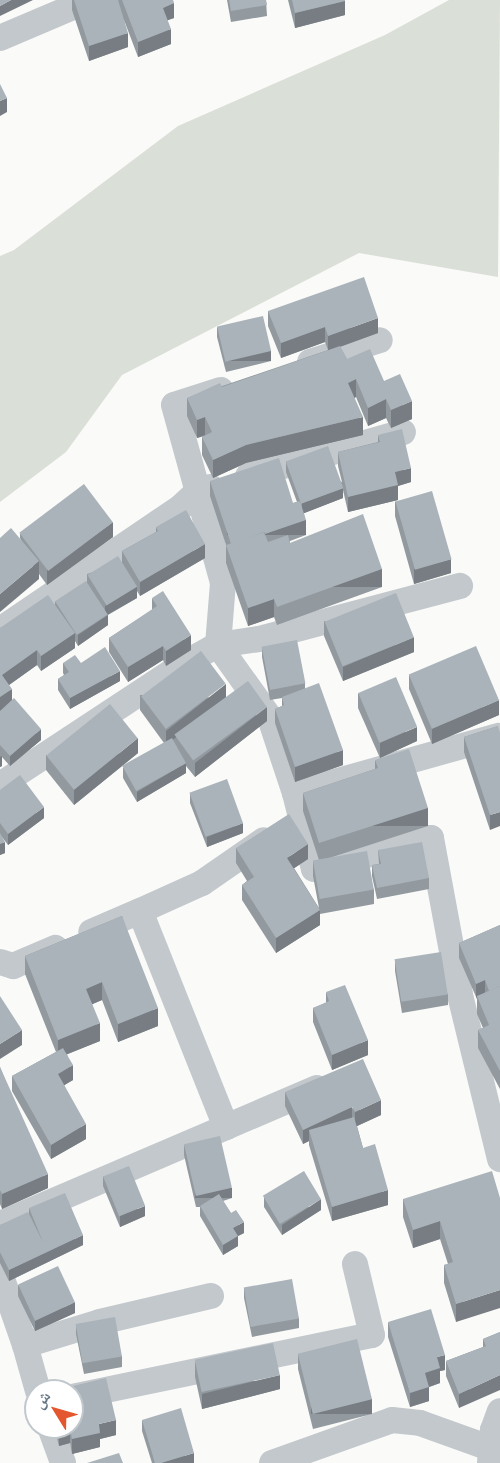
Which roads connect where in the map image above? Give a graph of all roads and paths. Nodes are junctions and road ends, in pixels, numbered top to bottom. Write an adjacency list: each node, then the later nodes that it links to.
1 (89, 0): 2 (street)
2 (0, 38)
3 (380, 340): 4 (street)
4 (289, 369)
5 (243, 383): 7 (street)
6 (403, 432): 7 (street)
7 (198, 491): 9 (street); 10 (street)
8 (460, 586): 10 (street)
9 (0, 630)
10 (218, 645): 12 (street); 13 (street)
11 (498, 736): 13 (street)
12 (0, 785)
13 (297, 802): 14 (street); 18 (street)
14 (140, 911): 15 (street); 17 (street)
15 (4, 967)
16 (342, 1077): 17 (street)
17 (226, 1127): 19 (street)
18 (500, 1159)
19 (0, 1224)
20 (355, 1264): 25 (street)
21 (0, 1273): 23 (street)
22 (211, 1296): 23 (street)
23 (25, 1345): 24 (street)
24 (35, 1379)
25 (84, 1395)
26 (500, 1411): 28 (street)
27 (54, 1439): 29 (street)
28 (490, 1455): 30 (street)
29 (63, 1463)
30 (272, 1463)

